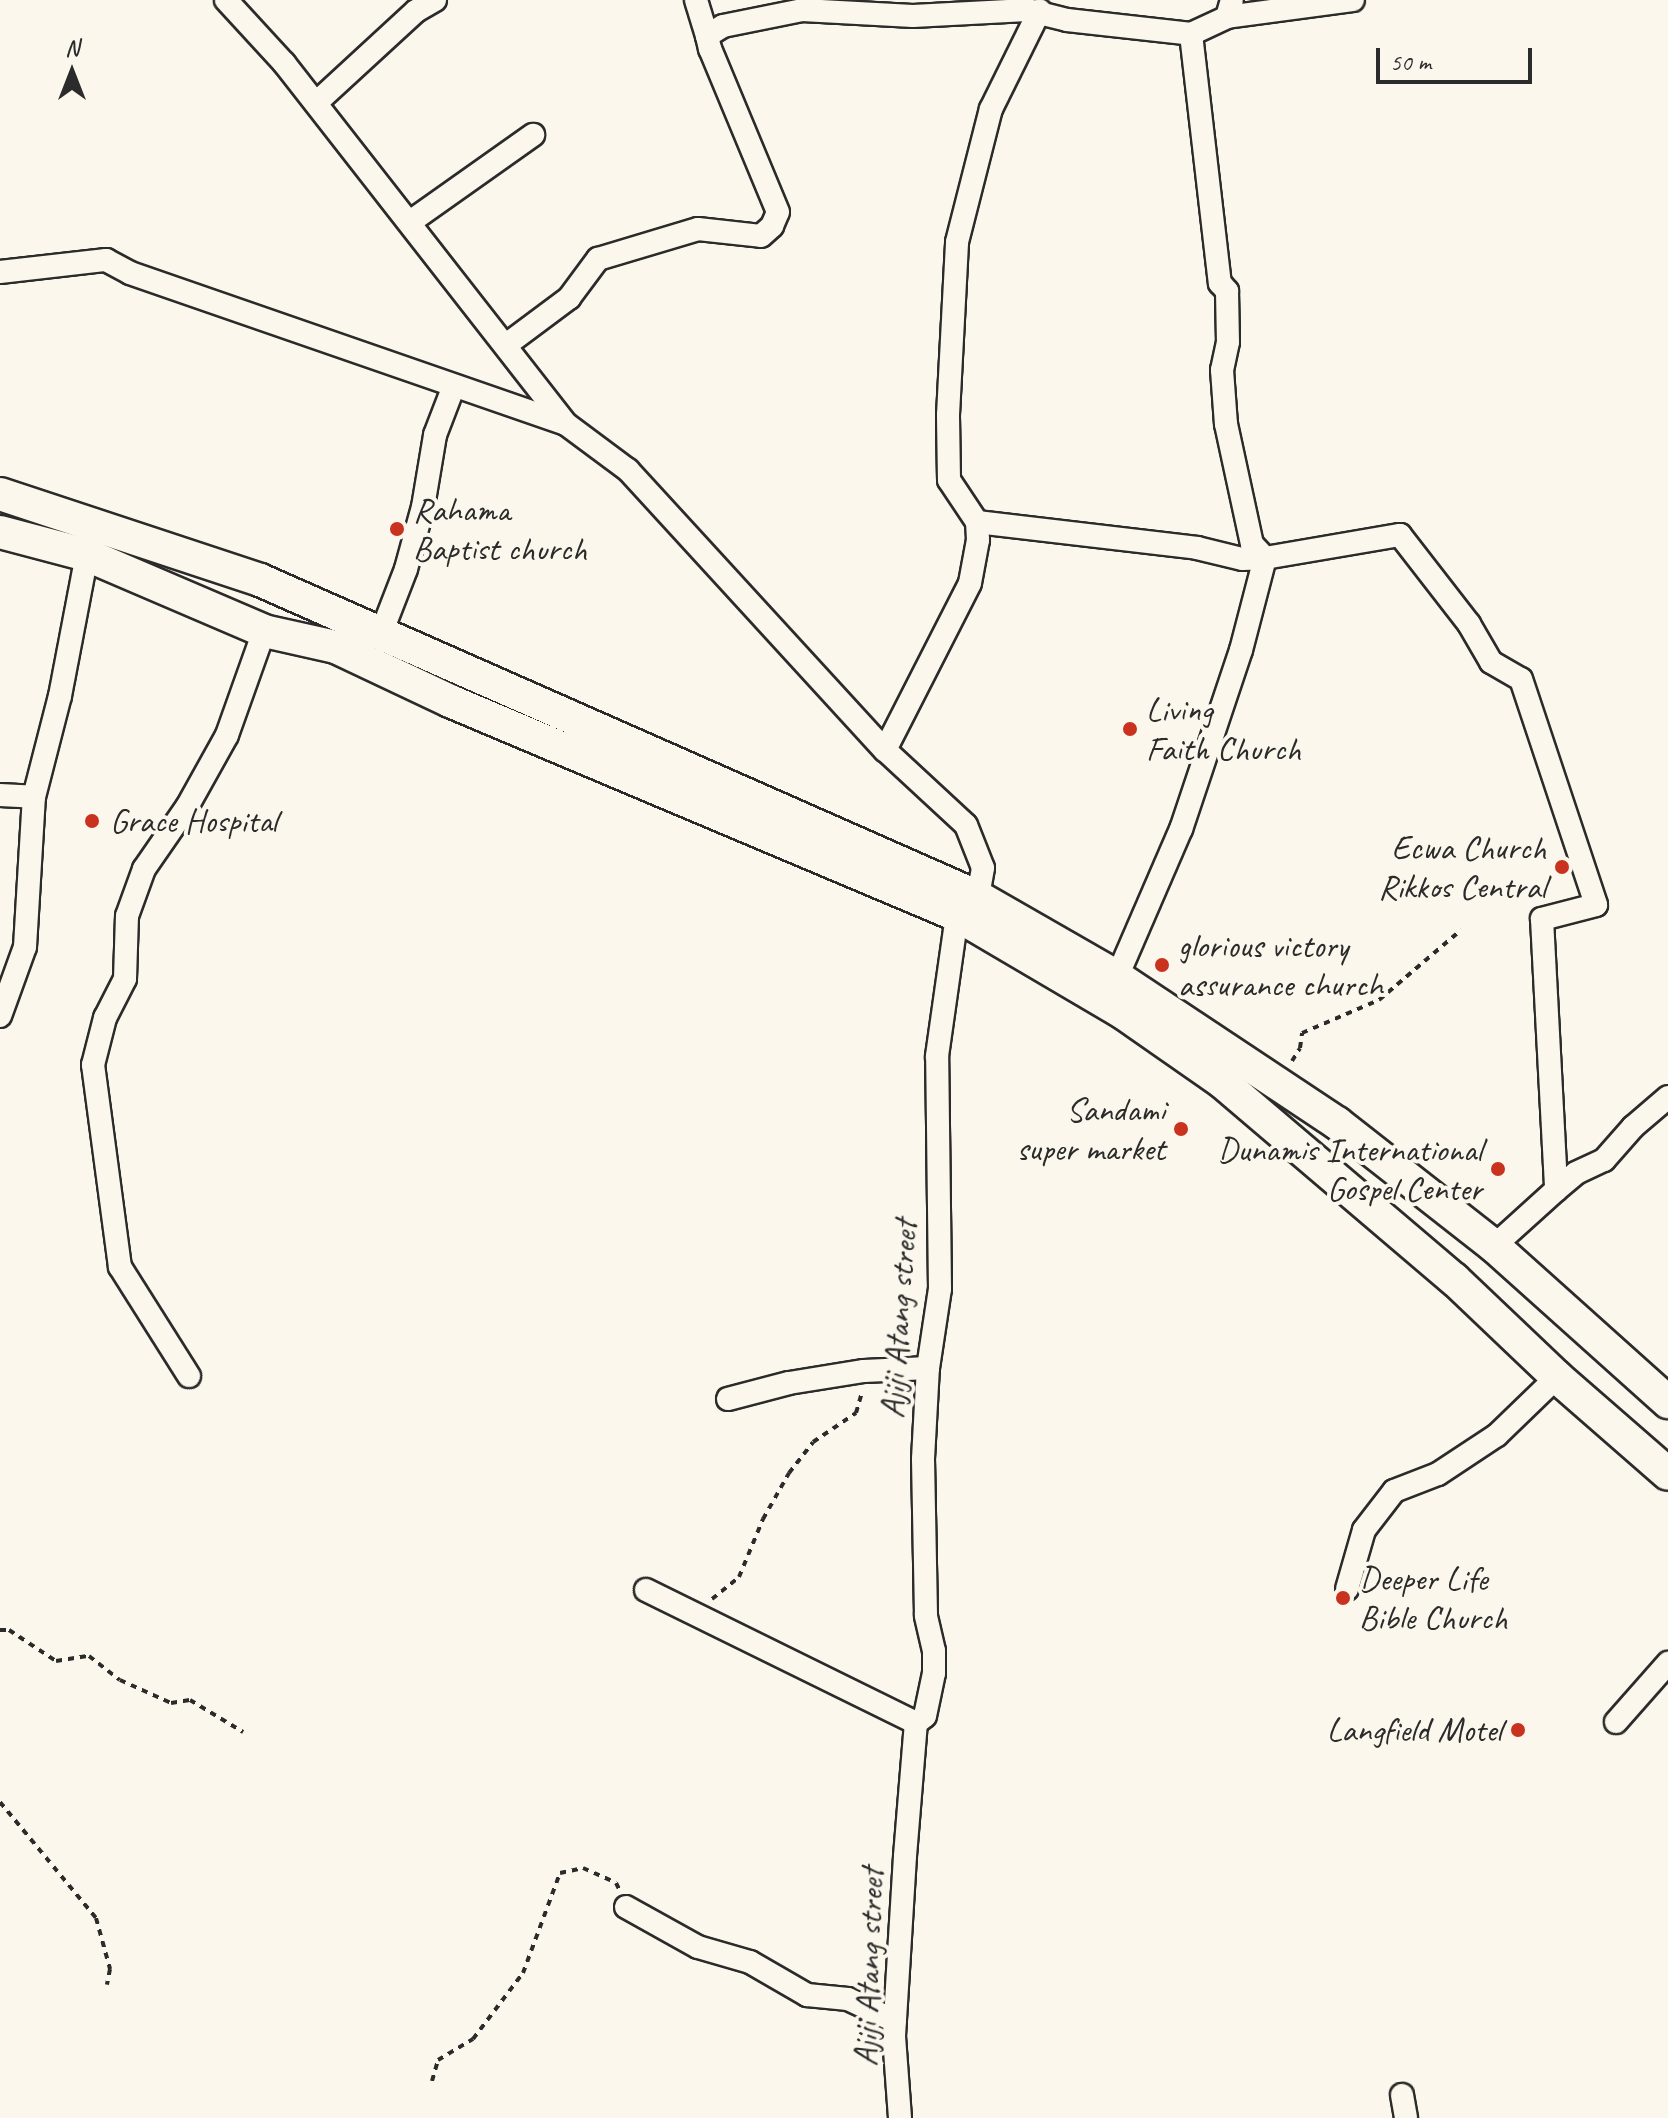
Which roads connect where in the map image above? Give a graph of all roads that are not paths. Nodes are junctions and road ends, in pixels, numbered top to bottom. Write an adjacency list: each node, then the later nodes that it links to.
1 (226, 0): 10 (street)
2 (435, 0): 10 (street)
3 (696, 0): 9 (street)
4 (1353, 0): 7 (street)
5 (1031, 7): 6 (street); 8 (street); 18 (street)
6 (899, 8): 9 (street)
7 (1230, 8): 8 (street)
8 (1191, 34): 21 (street)
9 (707, 36): 14 (street)
10 (316, 103): 12 (street)
11 (533, 135): 12 (street)
12 (410, 222): 14 (street)
13 (0, 272): 15 (street)
14 (506, 345): 16 (street)
15 (453, 388): 16 (street); 23 (street)
16 (566, 424): 24 (street, Ajiji Atang street)
17 (0, 494): 23 (main road)
18 (977, 522): 21 (street); 24 (street)
19 (0, 532): 20 (main road)
20 (87, 555): 22 (main road); 26 (street)
21 (1265, 558): 28 (street); 31 (street)
22 (264, 631): 27 (main road); 34 (street)
23 (382, 631): 27 (main road)
24 (885, 750): 27 (street, Ajiji Atang street)
25 (0, 795): 26 (street)
26 (34, 797): 29 (street)
27 (968, 906): 28 (main road); 33 (street, Ajiji Atang street); 35 (main road)
28 (1117, 977): 32 (main road)
29 (0, 1016)
30 (1668, 1097): 31 (street)
31 (1556, 1190): 32 (street)
32 (1494, 1246): 37 (main road)
33 (928, 1368): 36 (street); 43 (street, Ajiji Atang street)
34 (189, 1376)
35 (1557, 1377): 38 (main road); 39 (street)
36 (728, 1399)
37 (1668, 1402)
38 (1668, 1474)
39 (1347, 1589)
40 (646, 1590): 43 (street)
41 (1668, 1663): 42 (street)
42 (1616, 1722)
43 (916, 1723): 45 (street, Ajiji Atang street)
44 (626, 1907): 45 (street)
45 (895, 2021): 47 (street, Ajiji Atang street)
46 (1402, 2095): 48 (street)
47 (900, 2118)
48 (1406, 2118)

